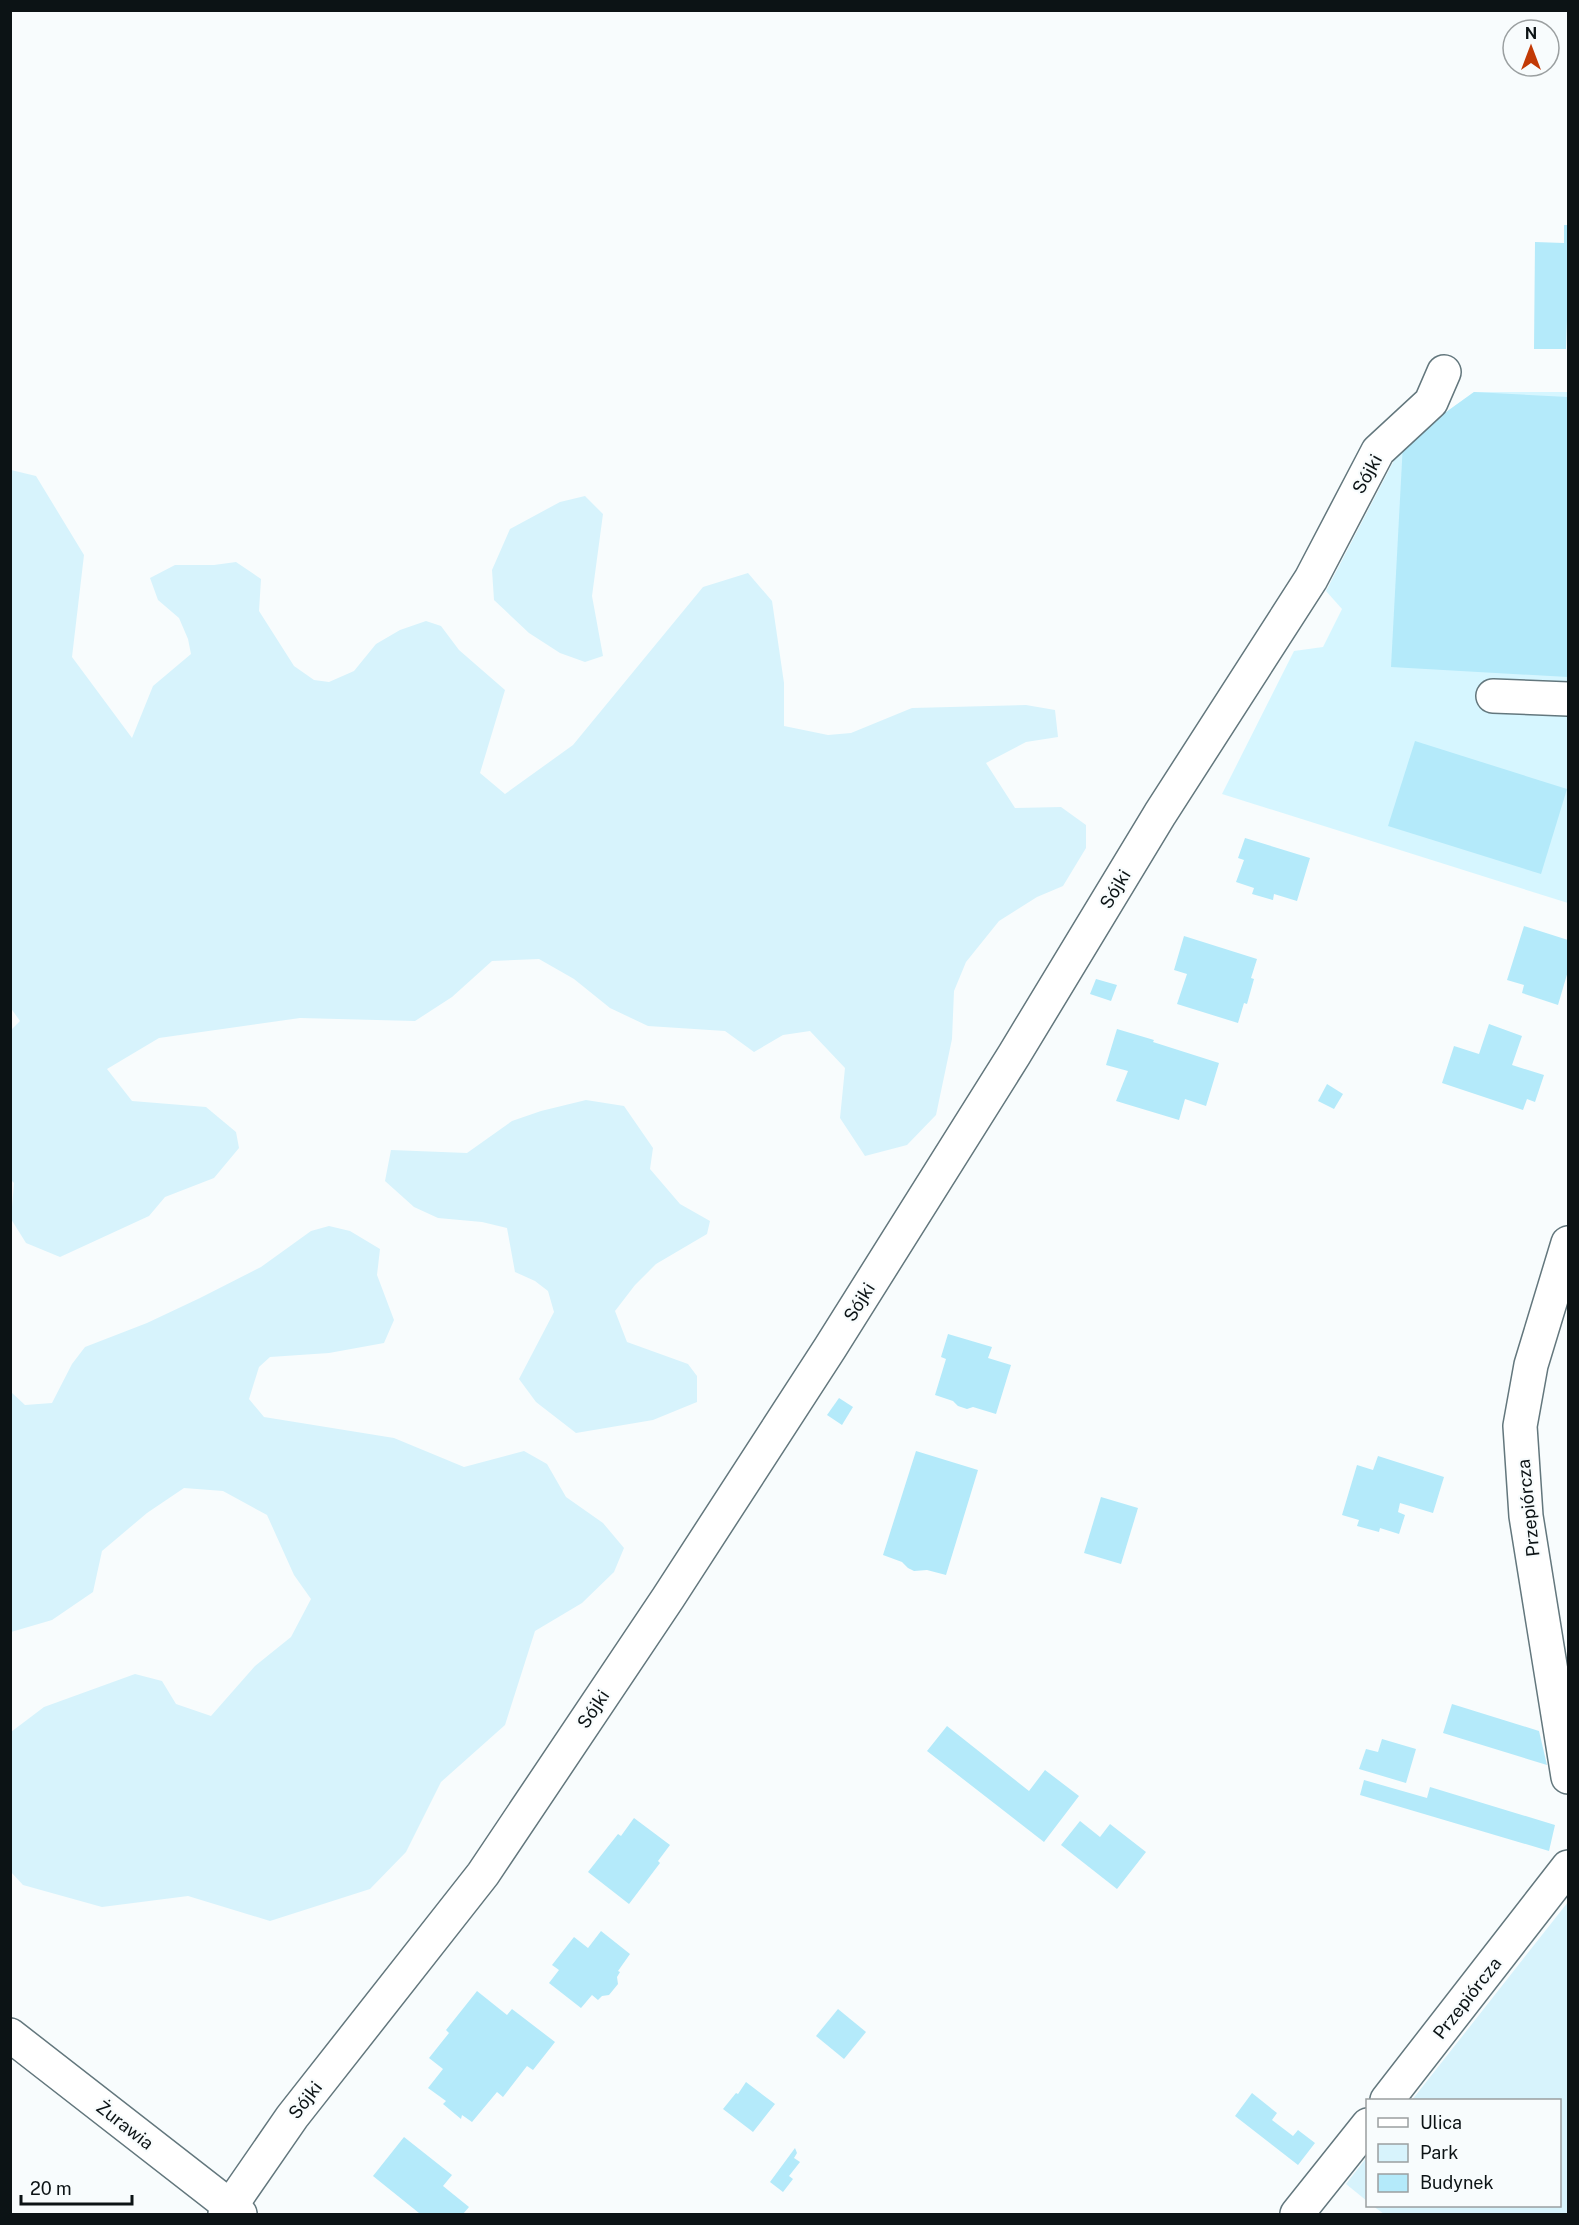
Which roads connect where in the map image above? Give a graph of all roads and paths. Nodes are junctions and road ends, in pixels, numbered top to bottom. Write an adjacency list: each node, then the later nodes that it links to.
1 (1444, 372): 10 (street, Sójki)
2 (1492, 696): 3 (street)
3 (1569, 699)
4 (1569, 1243): 5 (street, Przepiórcza)
5 (1569, 1777)
6 (1569, 1868): 8 (street, Przepiórcza)
7 (10, 2035): 10 (street, Żurawia)
8 (1388, 2099)
9 (1366, 2128): 11 (street)
10 (231, 2212)
11 (1297, 2214)

